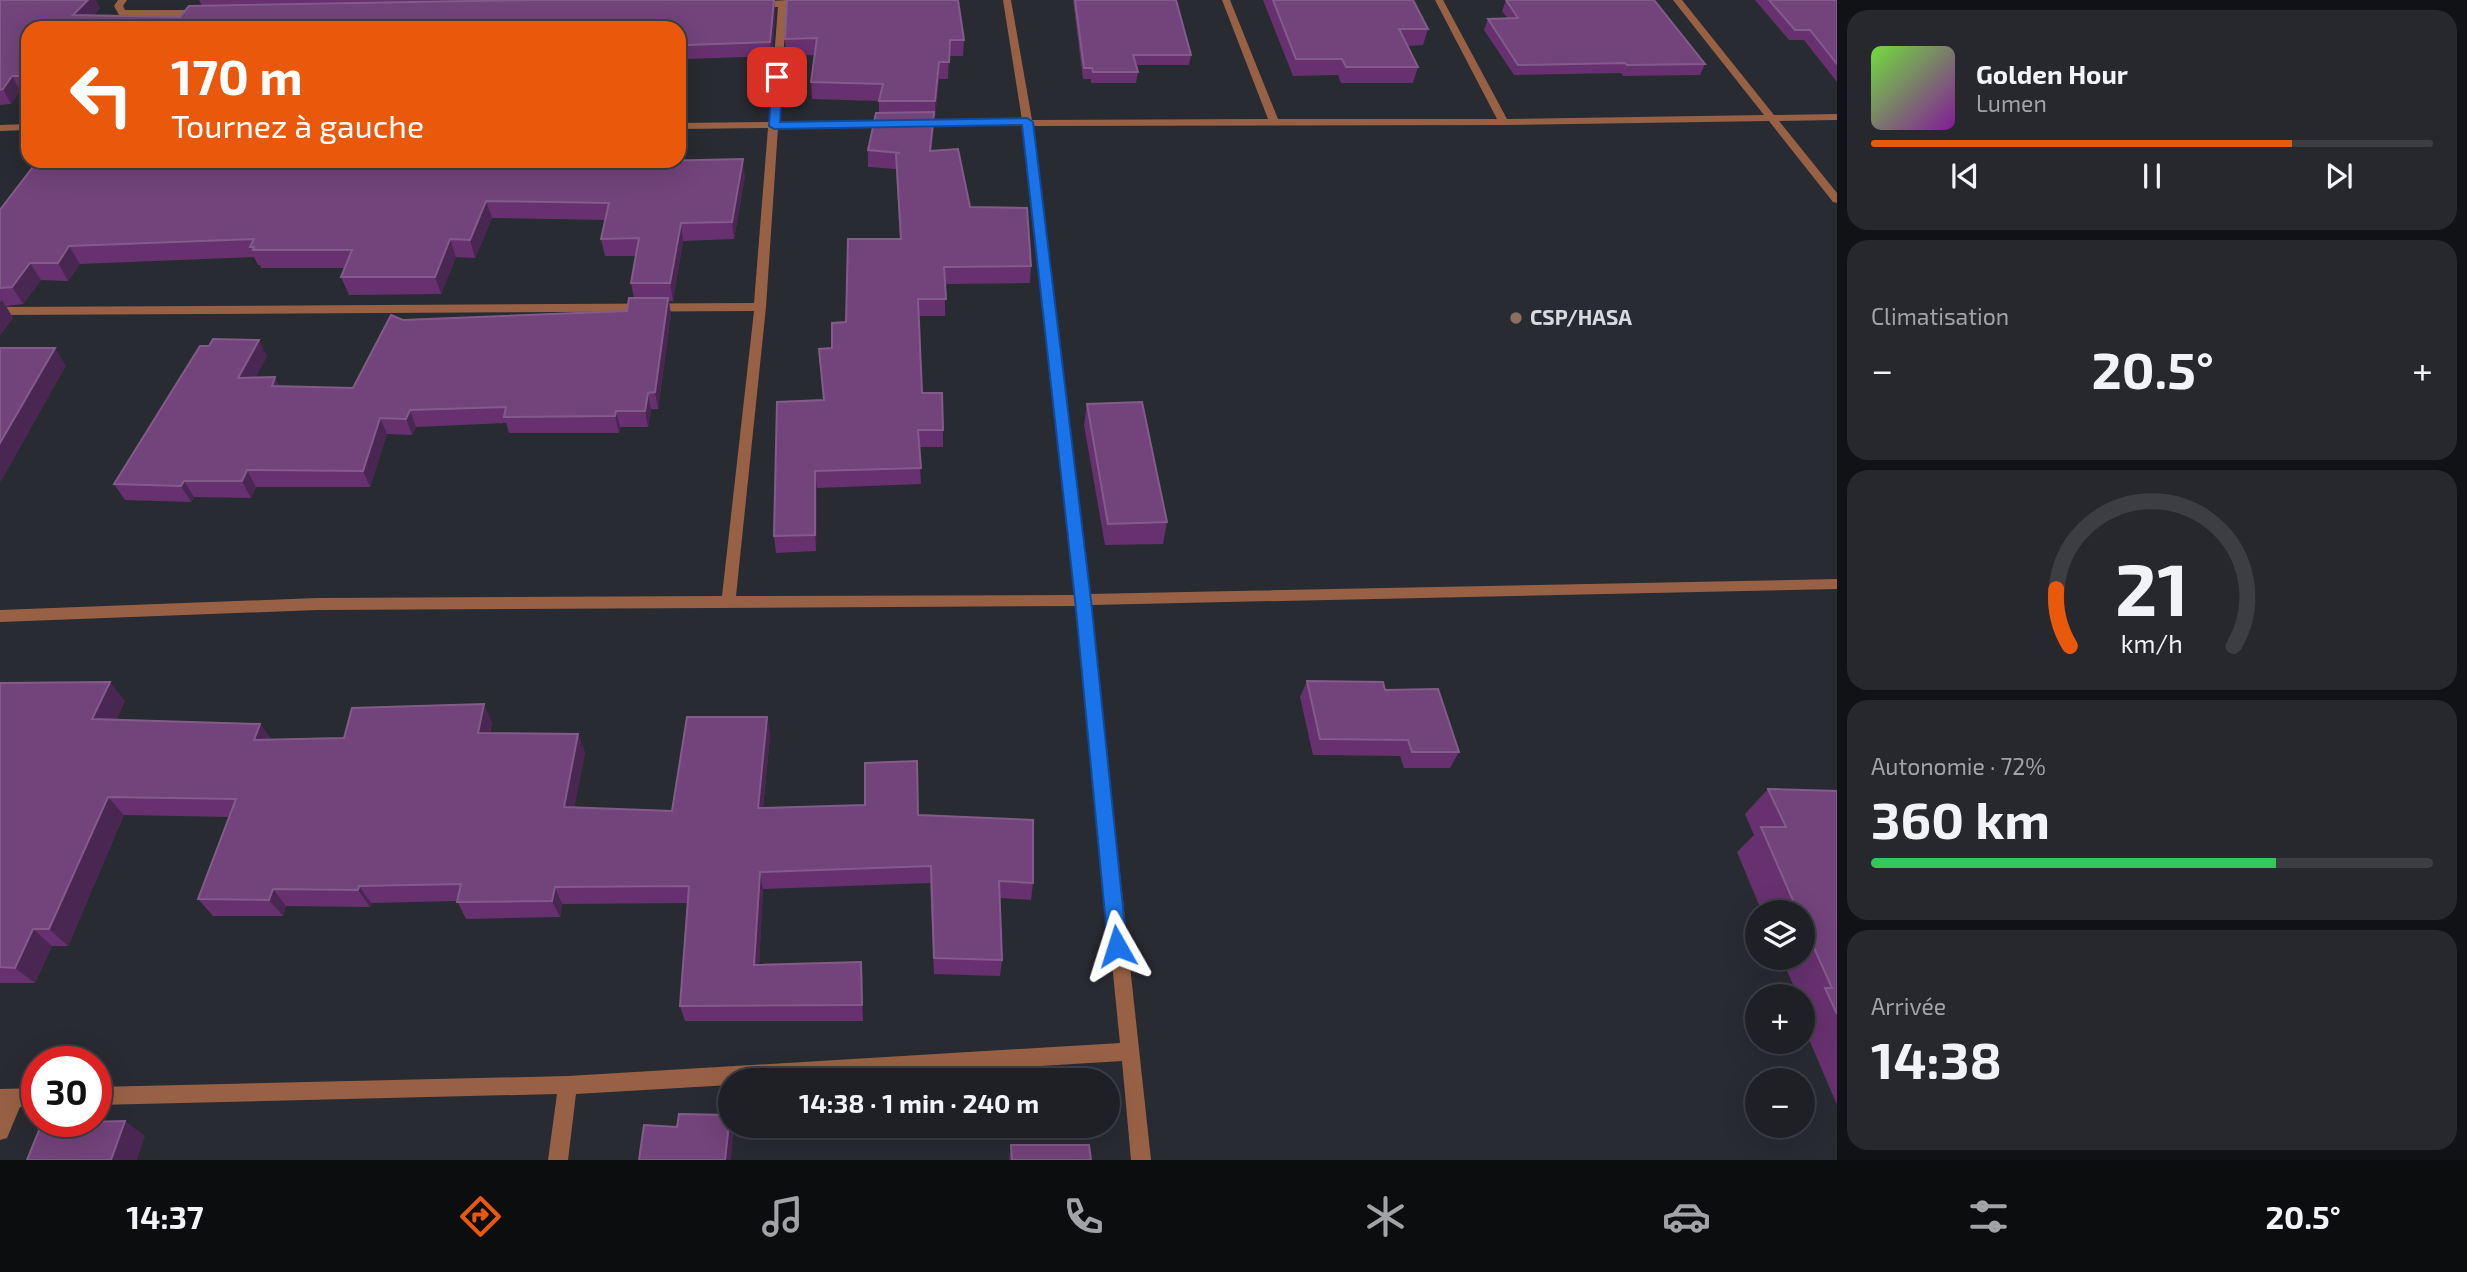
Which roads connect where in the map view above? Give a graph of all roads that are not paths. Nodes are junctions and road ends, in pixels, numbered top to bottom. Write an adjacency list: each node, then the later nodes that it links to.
1 (123, 0): 8 (street)
2 (1006, 0): 11 (street)
3 (1226, 0): 13 (street)
4 (1439, 0): 12 (street)
5 (1677, 0): 9 (street)
6 (783, 2): 7 (street); 15 (street)
7 (741, 5)
8 (216, 13)
9 (1768, 116): 10 (street); 12 (street); 18 (street)
10 (1837, 117)
11 (1027, 122): 13 (street); 15 (street); 22 (street)
12 (1504, 122): 13 (street)
13 (1274, 123)
14 (686, 126): 15 (street)
15 (774, 126): 19 (street)
16 (21, 127): 17 (street)
17 (0, 128)
18 (1837, 201)
19 (760, 307): 20 (street); 23 (street)
20 (0, 311)
21 (1837, 584): 22 (street)
22 (1083, 600): 23 (street); 25 (street)
23 (728, 603): 24 (street)
24 (0, 616)
25 (1128, 1052): 26 (street); 31 (street)
26 (568, 1085): 27 (street); 30 (street)
27 (112, 1096)
28 (7, 1098): 29 (street)
29 (0, 1131)
30 (558, 1160)
31 (1142, 1160)

